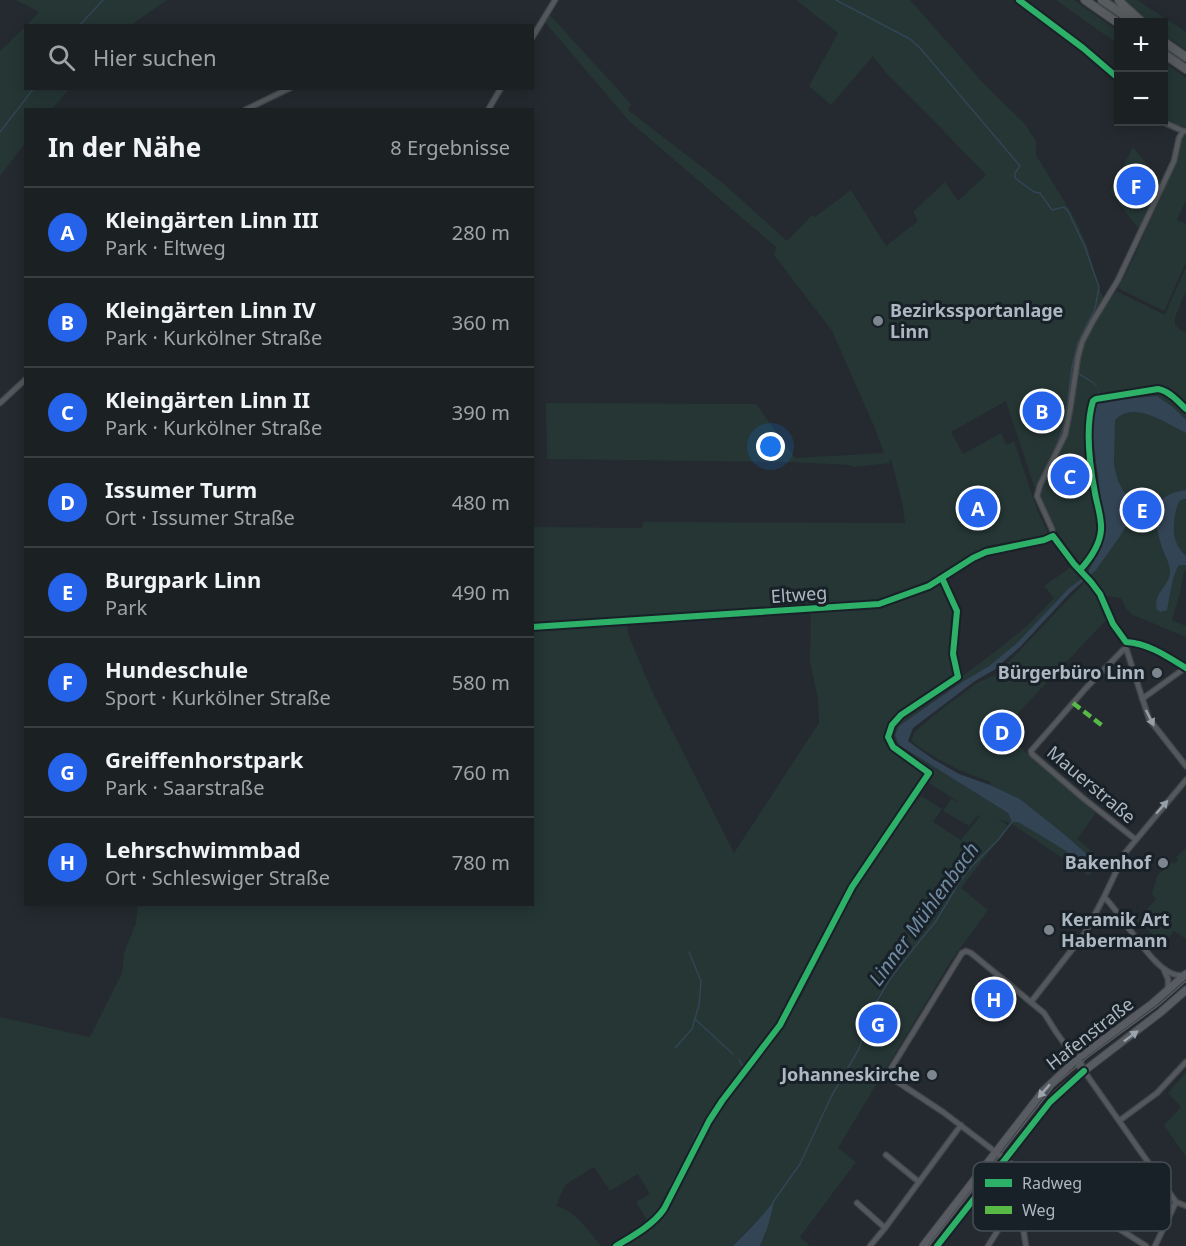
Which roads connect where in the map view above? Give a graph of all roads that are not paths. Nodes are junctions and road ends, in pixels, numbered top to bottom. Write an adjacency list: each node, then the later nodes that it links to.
1 (555, 0): 9 (street)
2 (1019, 0): 14 (street)
3 (1085, 0): 8 (highway)
4 (1102, 0): 6 (highway)
5 (1119, 0): 7 (highway)
6 (1128, 18)
7 (1138, 18)
8 (1114, 20)
9 (534, 35)
10 (1168, 45): 12 (highway)
11 (1168, 57): 13 (highway)
12 (1186, 57)
13 (1186, 69)
14 (1114, 74)
15 (286, 90): 17 (street)
16 (500, 90): 18 (street)
17 (249, 108)
18 (489, 108)
19 (1168, 124): 20 (street)
20 (1184, 131): 23 (street)
21 (24, 381): 22 (street)
22 (0, 403)
23 (1053, 536): 24 (street, Eltweg); 25 (street)
24 (534, 627)
25 (1126, 645): 26 (street); 27 (street); 30 (street, Mauerstraße)
26 (1186, 668): 27 (street)
27 (1142, 699): 28 (street, one-way to 28)
28 (1186, 766)
29 (1186, 780): 30 (street, one-way to 29)
30 (1135, 839): 31 (street)
31 (1104, 897): 32 (street); 36 (street)
32 (1164, 970): 33 (street); 34 (street)
33 (1186, 974): 34 (main road, Hafenstraße)
34 (1168, 990): 37 (main road, Hafenstraße)
35 (1186, 991): 39 (main road, Hafenstraße, one-way to 35)
36 (1031, 1002): 37 (street); 41 (street)
37 (1077, 1060): 39 (street); 42 (main road, Hafenstraße, one-way to 42)
38 (1186, 1062): 40 (street)
39 (1084, 1071): 40 (street); 44 (main road, Hafenstraße)
40 (1119, 1121): 48 (street)
41 (961, 1125): 42 (street); 49 (street)
42 (996, 1152): 44 (street); 45 (main road, Hafenstraße)
43 (886, 1155): 49 (street)
44 (1005, 1159): 46 (main road, Hafenstraße); 47 (street)
45 (988, 1162)
46 (1003, 1162)
47 (1009, 1162)
48 (1148, 1162)
49 (919, 1182): 57 (street)
50 (973, 1182): 65 (main road, Hafenstraße)
51 (1171, 1195): 53 (street)
52 (973, 1200): 66 (main road, Hafenstraße)
53 (1176, 1202): 55 (street); 56 (street)
54 (857, 1203): 57 (street)
55 (1186, 1206)
56 (1171, 1212)
57 (885, 1228): 64 (street)
58 (997, 1231): 67 (street)
59 (1023, 1231): 68 (street)
60 (1122, 1231): 69 (street)
61 (1162, 1231): 70 (street)
62 (623, 1244): 63 (street)
63 (616, 1246)
64 (870, 1246)
65 (923, 1246)
66 (937, 1246)
67 (987, 1246)
68 (1026, 1246)
69 (1146, 1246)
70 (1155, 1246)

